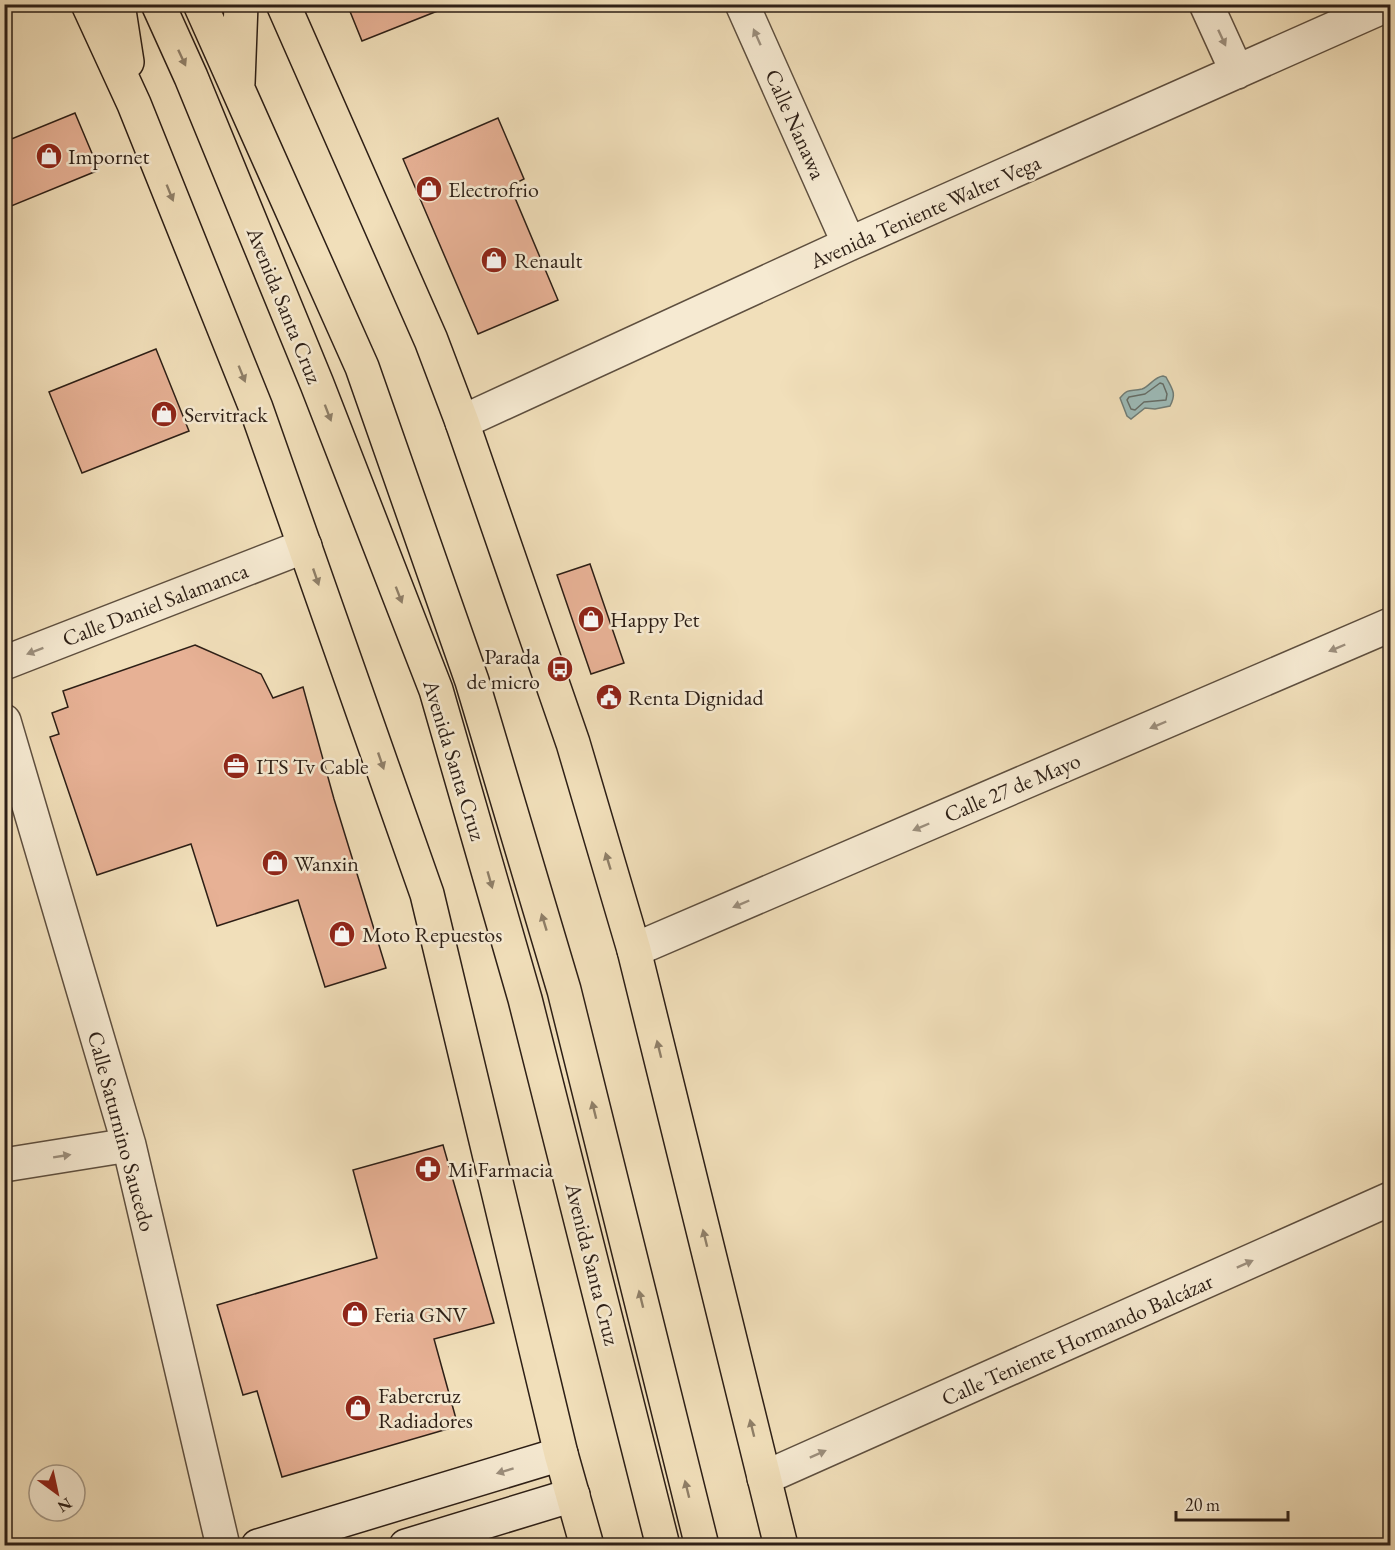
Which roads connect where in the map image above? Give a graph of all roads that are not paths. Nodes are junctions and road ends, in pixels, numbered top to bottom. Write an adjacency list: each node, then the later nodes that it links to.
1 (88, 4): 12 (main road)
2 (118, 4): 12 (main road)
3 (158, 4): 30 (main road, Avenida Santa Cruz, one-way to 30)
4 (200, 4): 11 (main road, Avenida Santa Cruz)
5 (241, 4): 11 (main road)
6 (283, 4): 14 (main road)
7 (742, 4): 13 (street, Calle Nanawa, one-way to 7)
8 (1206, 4): 10 (street, one-way to 10)
9 (1389, 4): 10 (street, Avenida Teniente Walter Vega)
10 (1237, 72): 13 (street, Avenida Teniente Walter Vega)
11 (238, 91): 31 (main road, Avenida Santa Cruz, one-way to 11)
12 (134, 104): 15 (main road, one-way to 15)
13 (849, 244): 14 (street, Avenida Teniente Walter Vega)
14 (462, 422): 19 (main road, one-way to 14)
15 (305, 546): 17 (street, Calle Daniel Salamanca, one-way to 17); 23 (main road, one-way to 23)
16 (1390, 625): 19 (street, Calle 27 de Mayo, one-way to 19)
17 (4, 663)
18 (4, 721): 20 (street, Calle Saturnino Saucedo)
19 (634, 950): 24 (main road, one-way to 19)
20 (129, 1145): 21 (street, one-way to 20); 26 (street, Calle Saturnino Saucedo)
21 (4, 1165)
22 (1390, 1199): 24 (street, Calle Teniente Hormando Balcázar, one-way to 22)
23 (561, 1454): 25 (main road); 27 (street, one-way to 27)
24 (764, 1478): 32 (main road)
25 (573, 1495): 28 (street); 29 (main road)
26 (222, 1545)
27 (258, 1545)
28 (406, 1545)
29 (587, 1545)
30 (663, 1545)
31 (702, 1545)
32 (782, 1545)

